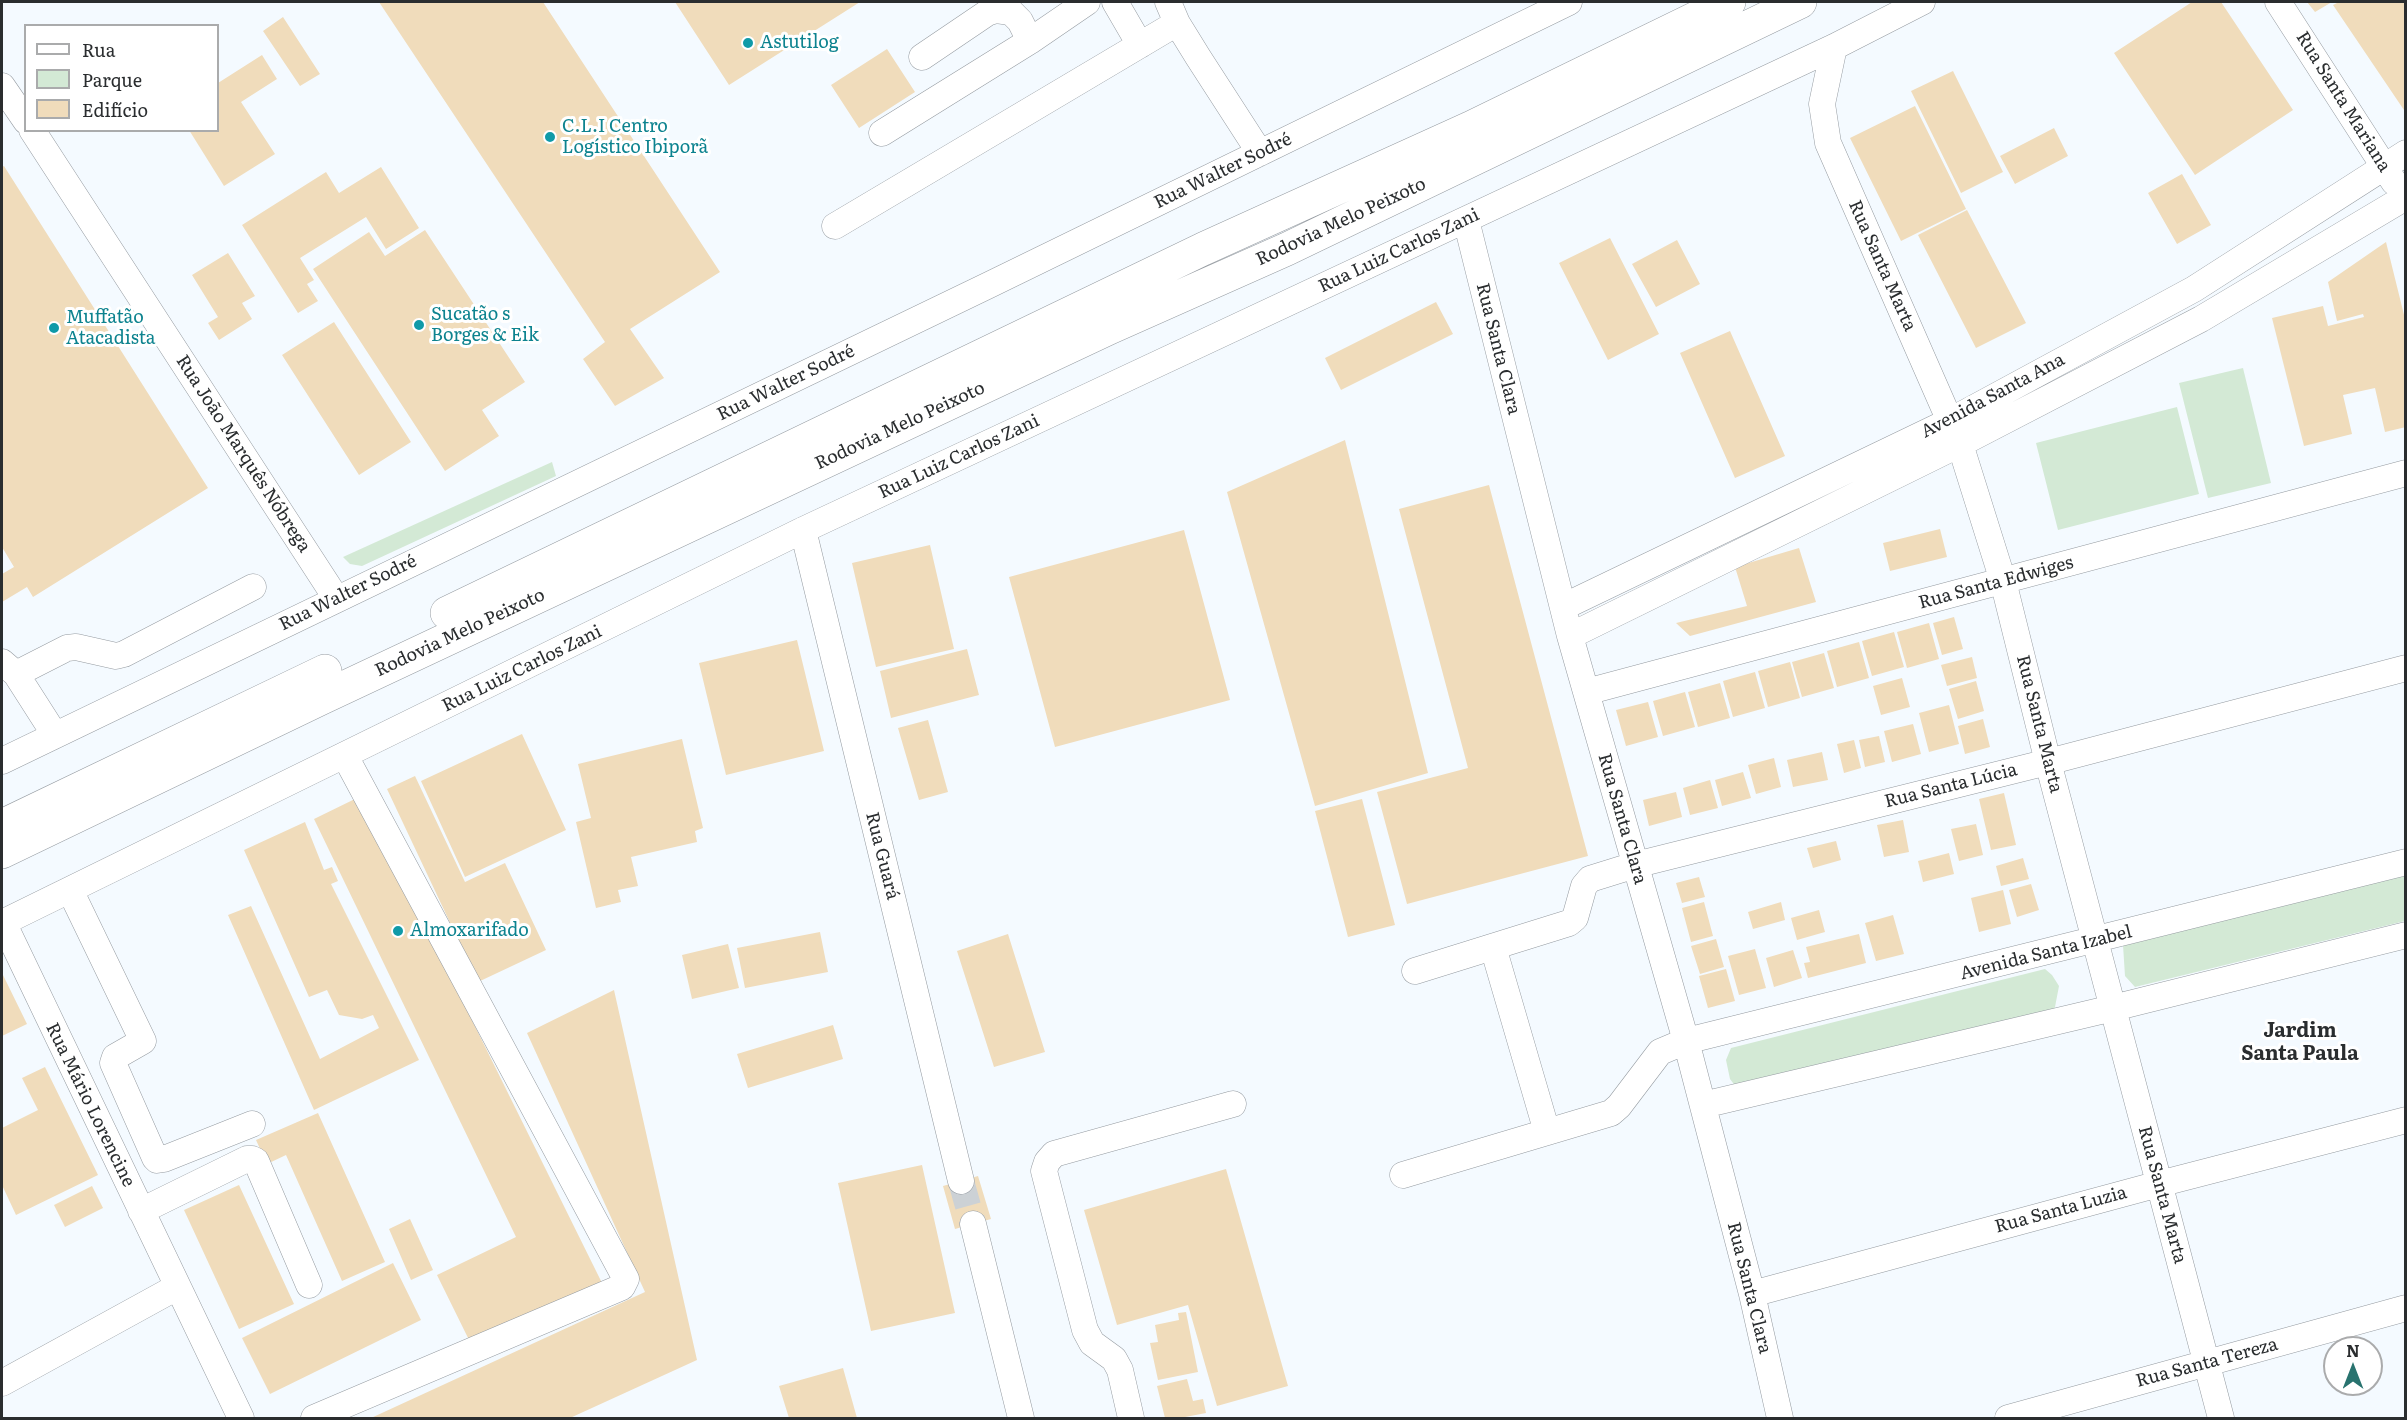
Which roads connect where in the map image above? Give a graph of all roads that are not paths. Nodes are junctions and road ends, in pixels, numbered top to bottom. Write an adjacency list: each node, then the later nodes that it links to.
1 (1087, 2): 9 (street)
2 (1115, 2): 10 (street)
3 (1569, 2): 17 (street, Rua Walter Sodré)
4 (1729, 2): 39 (main road, Rodovia Melo Peixoto)
5 (1800, 2): 40 (main road, Rodovia Melo Peixoto)
6 (1922, 2): 11 (street, Rua Luiz Carlos Zani)
7 (2278, 2): 19 (street, Rua Santa Mariana)
8 (1172, 12): 10 (street); 17 (street)
9 (1030, 40): 12 (street); 16 (street)
10 (1140, 45): 22 (street)
11 (1834, 47): 21 (street, Rua Luiz Carlos Zani); 23 (street, Rua Santa Marta)
12 (922, 57)
13 (2, 86): 14 (street)
14 (24, 118)
15 (33, 132): 29 (street, Rua João Marquês Nóbrega)
16 (882, 133)
17 (1260, 153): 29 (street, Rua Walter Sodré)
18 (2406, 153): 19 (street, Avenida Santa Ana)
19 (2385, 168): 20 (street, Rua Santa Mariana); 23 (street, Avenida Santa Ana)
20 (2405, 200): 24 (street, Avenida Santa Ana)
21 (1466, 220): 26 (street, Rua Luiz Carlos Zani); 30 (street, Rua Santa Clara)
22 (835, 226)
23 (1950, 421): 24 (street, Rua Santa Marta); 30 (street, Avenida Santa Ana)
24 (1960, 444): 27 (street, Rua Santa Marta); 31 (street, Avenida Santa Ana)
25 (2406, 473): 27 (street, Rua Santa Edwiges)
26 (803, 530): 36 (street, Rua Luiz Carlos Zani); 57 (street, Rua Guará)
27 (2003, 581): 34 (street, Rua Santa Edwiges); 38 (street, Rua Santa Marta)
28 (253, 587): 32 (street)
29 (336, 598): 35 (street, Rua Walter Sodré)
30 (1563, 607): 31 (street, Rua Santa Clara)
31 (1570, 636): 34 (street, Rua Santa Clara)
32 (9, 668): 35 (street)
33 (2406, 668): 38 (street, Rua Santa Lúcia)
34 (1586, 692): 42 (street, Rua Santa Clara)
35 (55, 735): 37 (street, Rua Walter Sodré)
36 (345, 756): 43 (street, Rua Luiz Carlos Zani); 68 (street)
37 (2, 761)
38 (2048, 762): 42 (street, Rua Santa Lúcia); 46 (street, Rua Santa Marta)
39 (2, 826)
40 (2, 852)
41 (2406, 862): 46 (street, Avenida Santa Izabel)
42 (1635, 865): 47 (street, Rua Santa Lúcia); 50 (street, Rua Santa Clara)
43 (70, 890): 44 (street, Rua Luiz Carlos Zani); 54 (street)
44 (2, 923): 59 (street, Rua Mário Lorencine)
45 (2406, 934): 49 (street)
46 (2096, 941): 49 (street, Rua Santa Marta); 50 (street, Avenida Santa Izabel)
47 (1493, 947): 48 (street, Rua Santa Lúcia); 55 (street)
48 (1415, 971)
49 (2113, 1008): 52 (street); 58 (street, Rua Santa Marta)
50 (1686, 1041): 52 (street, Rua Santa Clara); 55 (street, Avenida Santa Izabel)
51 (1233, 1104): 70 (street)
52 (1703, 1105): 63 (street, Rua Santa Clara)
53 (2406, 1120): 58 (street, Rua Santa Luzia)
54 (252, 1124)
55 (1547, 1132): 56 (street, Avenida Santa Izabel)
56 (1403, 1175)
57 (961, 1181)
58 (2159, 1184): 63 (street, Rua Santa Luzia); 65 (street, Rua Santa Marta)
59 (141, 1212): 61 (street); 62 (street, Rua Mário Lorencine)
60 (973, 1224): 69 (street)
61 (309, 1285)
62 (177, 1287): 66 (street); 67 (street, Rua Mário Lorencine)
63 (1752, 1294): 71 (street, Rua Santa Clara)
64 (2406, 1308): 65 (street, Rua Santa Tereza)
65 (2206, 1364): 72 (street, Rua Santa Tereza); 73 (street, Rua Santa Marta)
66 (2, 1383)
67 (241, 1419)
68 (314, 1419)
69 (1021, 1419)
70 (1131, 1419)
71 (1780, 1419)
72 (2008, 1419)
73 (2221, 1419)

